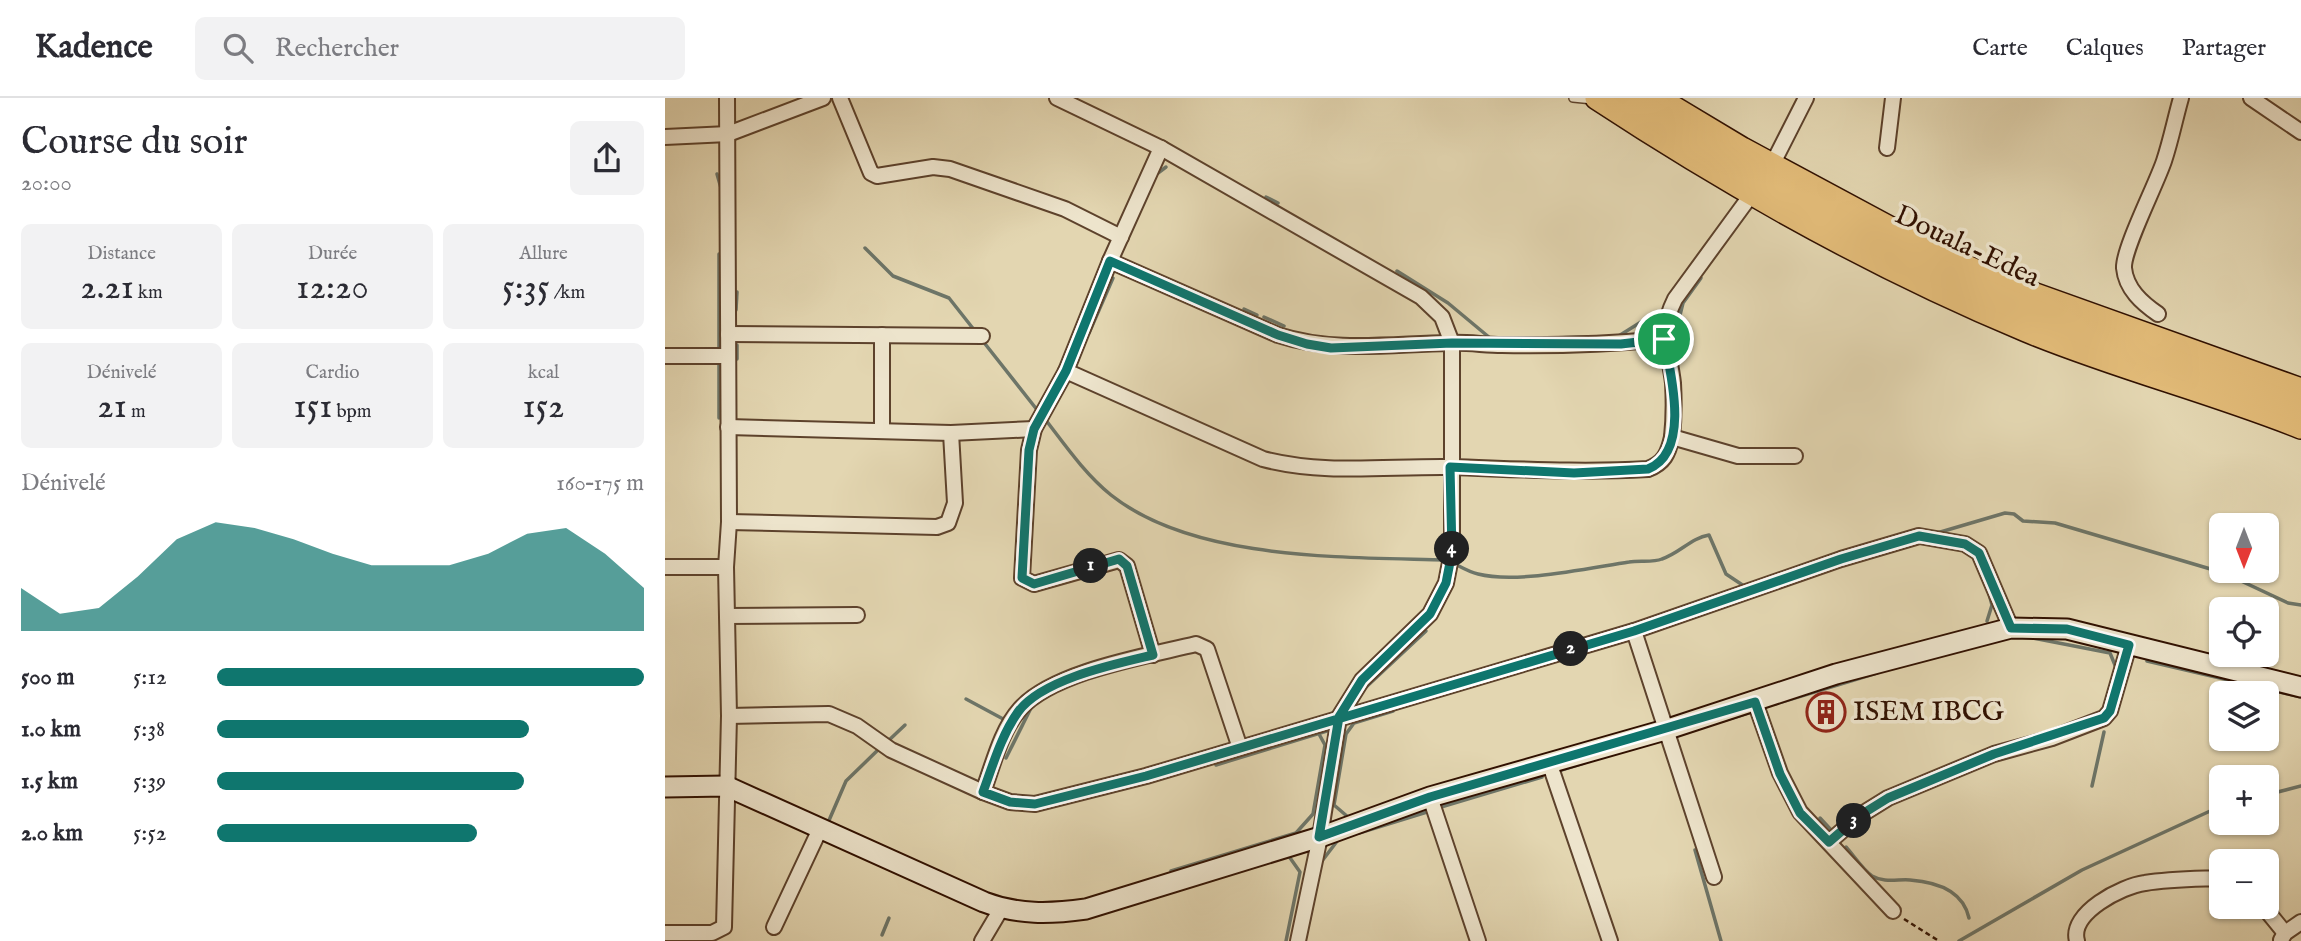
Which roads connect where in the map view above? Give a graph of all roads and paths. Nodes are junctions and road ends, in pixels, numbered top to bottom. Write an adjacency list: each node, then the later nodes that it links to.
1 (727, 98): 13 (street)
2 (824, 98): 13 (street)
3 (840, 98): 19 (street)
4 (1057, 98): 15 (street)
5 (1573, 98): 11 (lane)
6 (1657, 98): 17 (main road)
7 (1806, 98): 17 (street)
8 (1893, 98): 16 (street)
9 (2181, 98): 21 (street)
10 (2251, 98): 12 (street)
11 (1608, 99): 18 (main road); 33 (highway, Douala-Edea)
12 (2301, 132)
13 (728, 134): 14 (street); 23 (street)
14 (665, 137)
15 (1161, 148): 19 (street); 27 (street)
16 (1887, 148)
17 (1772, 165): 31 (main road)
18 (1751, 195): 26 (street); 33 (main road)
19 (1121, 237): 20 (street)
20 (1110, 261): 27 (street); 30 (street)
21 (2158, 314)
22 (2172, 333): 31 (lane)
23 (727, 334): 24 (street); 29 (street)
24 (882, 335): 25 (street); 36 (street)
25 (982, 336)
26 (1664, 339): 27 (street); 38 (street)
27 (1452, 343): 40 (street)
28 (665, 356): 29 (street)
29 (728, 356): 34 (street)
30 (1066, 371): 35 (street); 40 (street)
31 (2270, 379): 32 (main road)
32 (2301, 390)
33 (2299, 423)
34 (728, 427): 36 (street); 41 (street)
35 (1034, 429): 37 (street); 49 (street)
36 (882, 431): 37 (street)
37 (951, 433): 41 (street)
38 (1672, 437): 39 (street); 40 (street)
39 (1795, 456)
40 (1450, 467): 53 (street)
41 (729, 522): 43 (street)
42 (665, 567): 43 (street)
43 (726, 567): 45 (street)
44 (857, 615): 45 (street)
45 (727, 616): 52 (street)
46 (2011, 628): 47 (street); 48 (main road); 51 (main road)
47 (1634, 631): 53 (street); 54 (street)
48 (2129, 645): 50 (main road); 63 (street)
49 (1153, 655): 55 (street); 59 (street)
50 (2301, 687)
51 (1755, 702): 54 (main road); 63 (street)
52 (729, 716): 57 (street); 59 (street)
53 (1339, 717): 55 (street); 62 (street)
54 (1665, 730): 56 (main road); 64 (street)
55 (1240, 746): 59 (street)
56 (1549, 762): 60 (main road); 76 (street)
57 (726, 786): 58 (main road); 61 (main road); 71 (street)
58 (665, 787)
59 (983, 792)
60 (1430, 797): 62 (main road); 75 (street)
61 (820, 829): 66 (main road); 70 (street)
62 (1319, 837): 66 (main road); 74 (street)
63 (1829, 842): 67 (street)
64 (1714, 877)
65 (2209, 879): 78 (street)
66 (1001, 909): 73 (street)
67 (1893, 911): 77 (path)
68 (2271, 919): 72 (street)
69 (2301, 922): 72 (street)
70 (774, 927)
71 (665, 933)
72 (2283, 937)
73 (982, 941)
74 (1297, 941)
75 (1478, 941)
76 (1610, 941)
77 (1939, 941)
78 (2077, 941)

